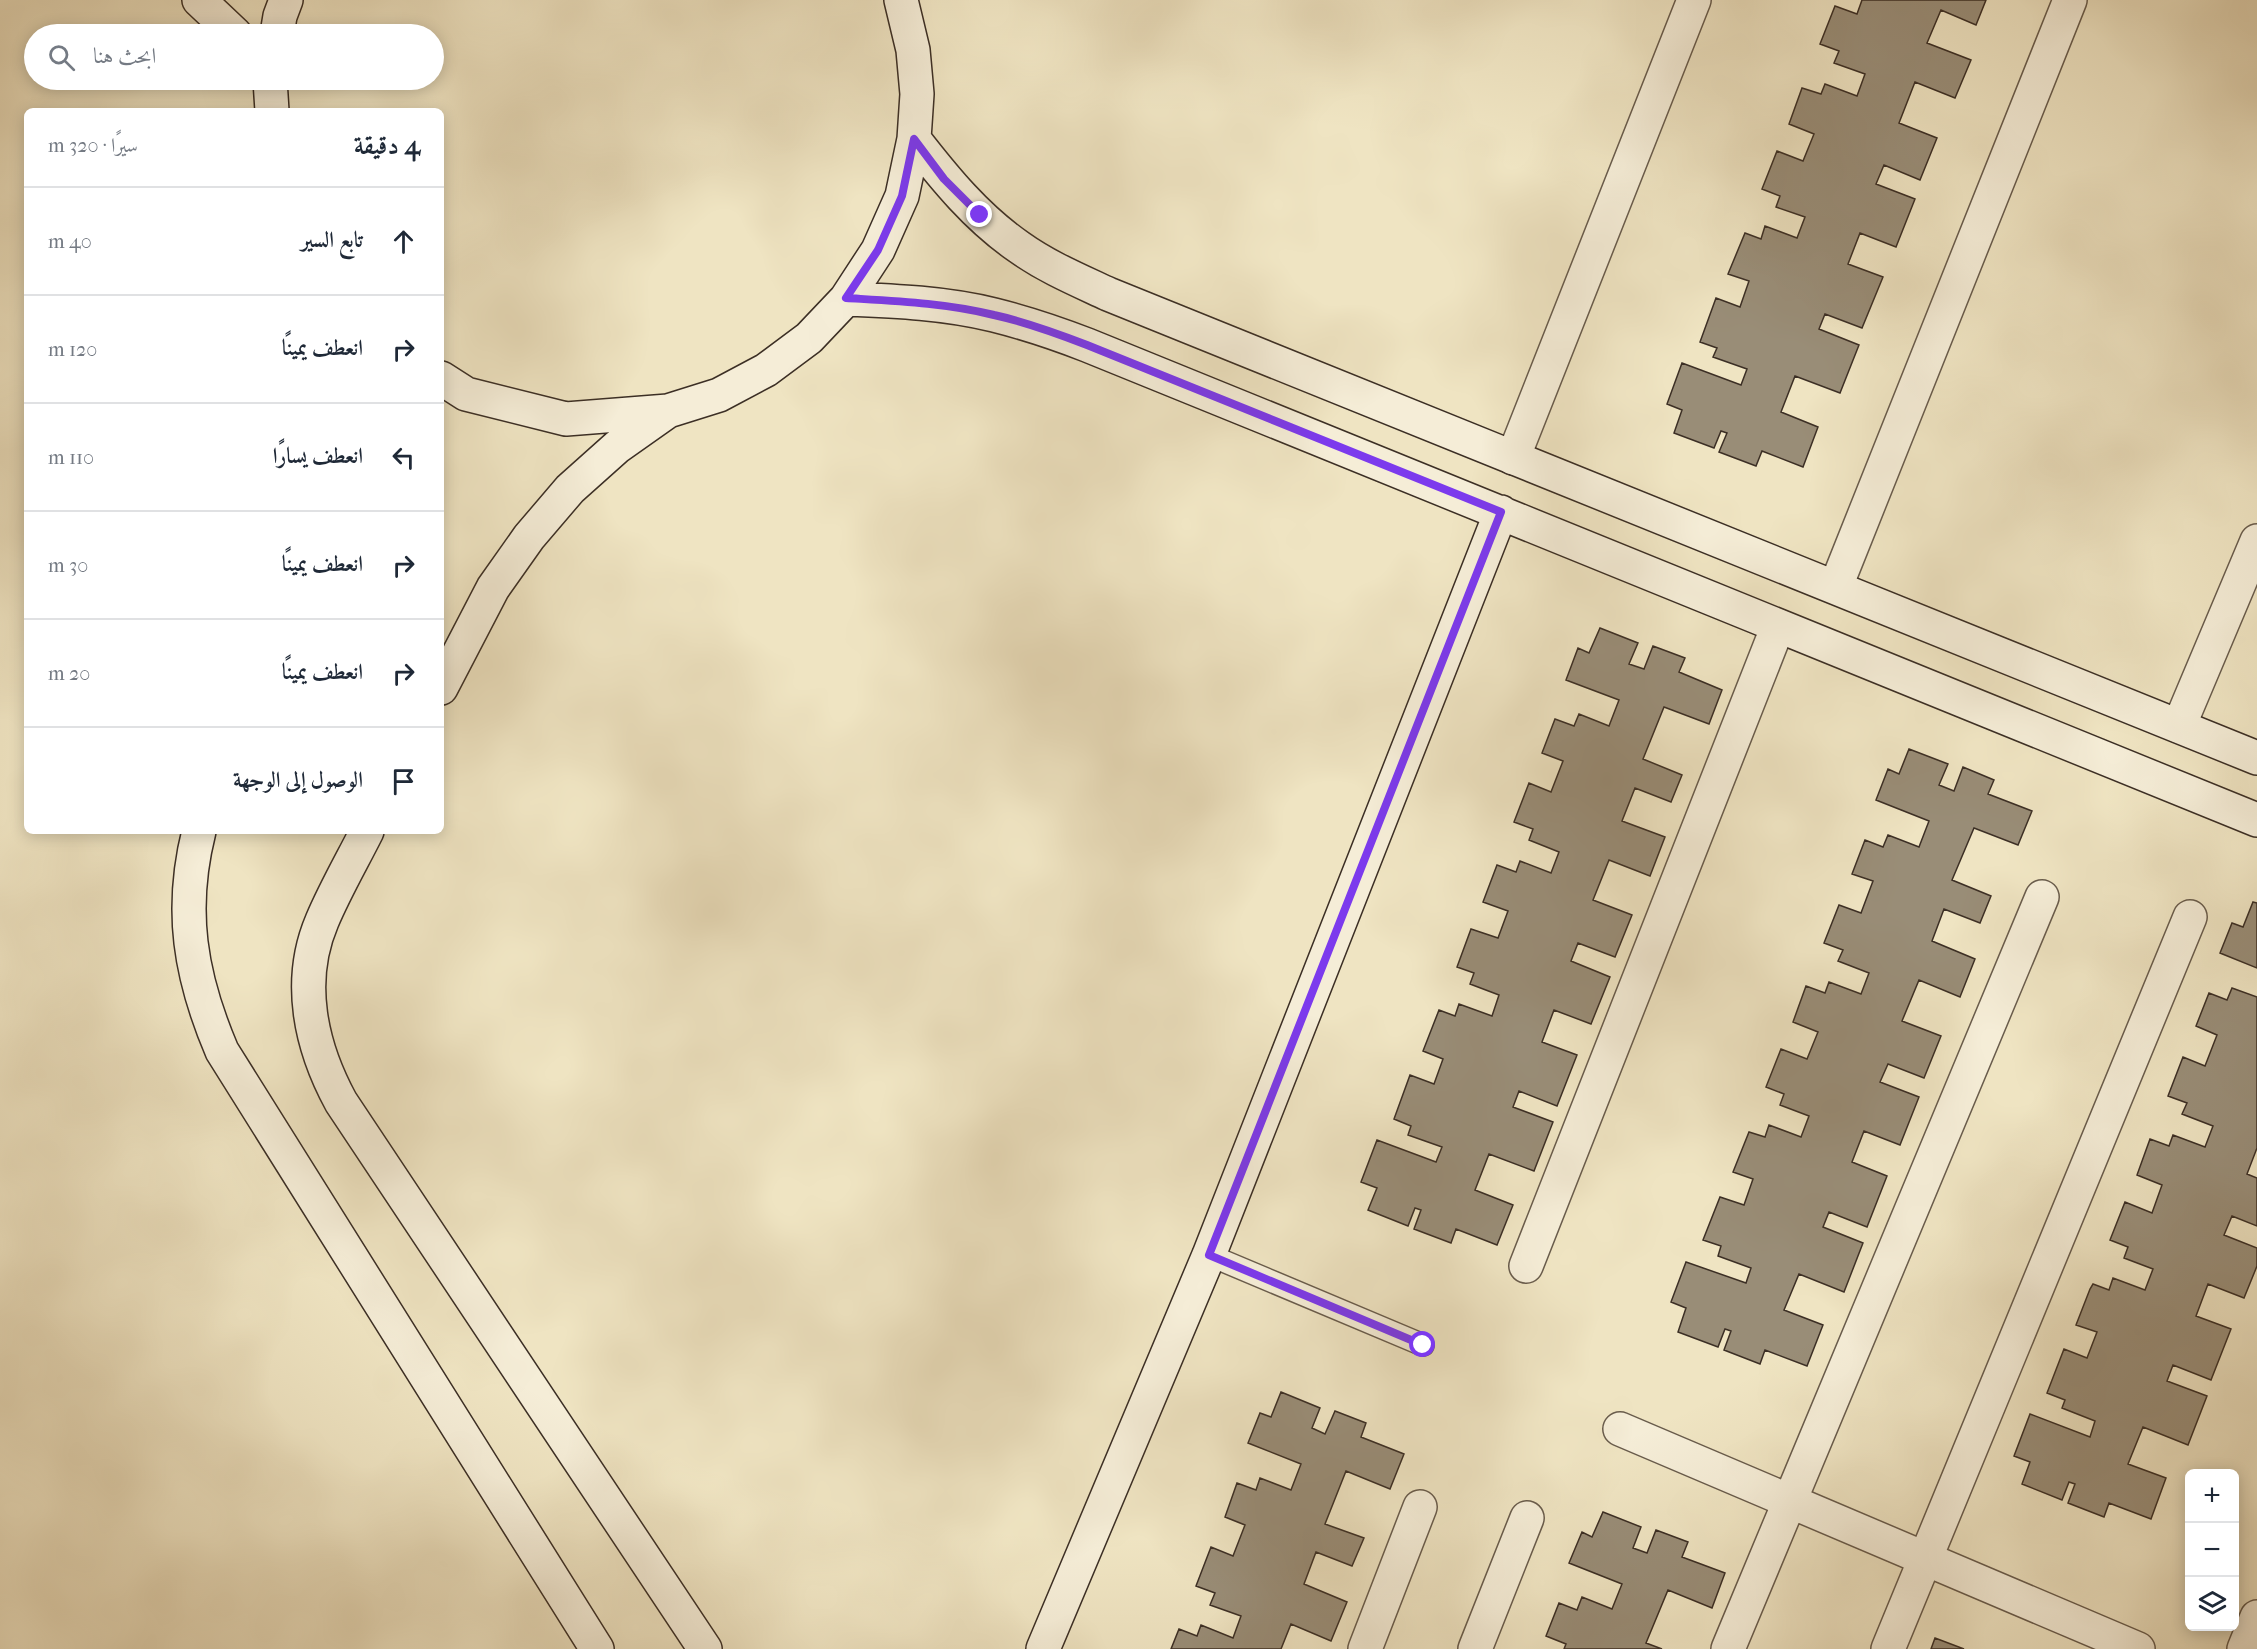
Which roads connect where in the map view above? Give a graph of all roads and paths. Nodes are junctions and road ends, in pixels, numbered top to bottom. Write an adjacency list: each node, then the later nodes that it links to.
1 (199, 0): 6 (street)
2 (286, 0): 7 (street)
3 (1694, 0): 14 (street)
4 (2070, 0): 17 (street)
5 (903, 2): 10 (street)
6 (224, 24)
7 (279, 24)
8 (271, 90): 9 (street)
9 (272, 108)
10 (914, 139): 11 (street); 14 (street)
11 (846, 298): 13 (street); 15 (street)
12 (444, 380): 13 (street)
13 (668, 411): 19 (street)
14 (1513, 458): 17 (street)
15 (1501, 512): 18 (street); 27 (street)
16 (2257, 541): 20 (street)
17 (1836, 586): 20 (street)
18 (1778, 626): 22 (street); 28 (street)
19 (444, 682)
20 (2179, 726): 21 (street)
21 (2257, 758)
22 (2257, 819)
23 (198, 834): 36 (street)
24 (366, 834): 37 (street)
25 (2042, 897): 31 (street)
26 (2190, 917): 34 (street)
27 (1209, 1255): 29 (lane); 38 (street)
28 (1526, 1266)
29 (1423, 1345)
30 (1620, 1429): 31 (street)
31 (1790, 1500): 34 (street); 41 (street)
32 (1420, 1507): 39 (street)
33 (1527, 1518): 40 (street)
34 (1924, 1558): 42 (street); 43 (street)
35 (2257, 1617): 44 (street)
36 (597, 1649)
37 (705, 1649)
38 (1043, 1649)
39 (1365, 1649)
40 (1475, 1649)
41 (1728, 1649)
42 (1888, 1649)
43 (2138, 1649)
44 (2244, 1649)

